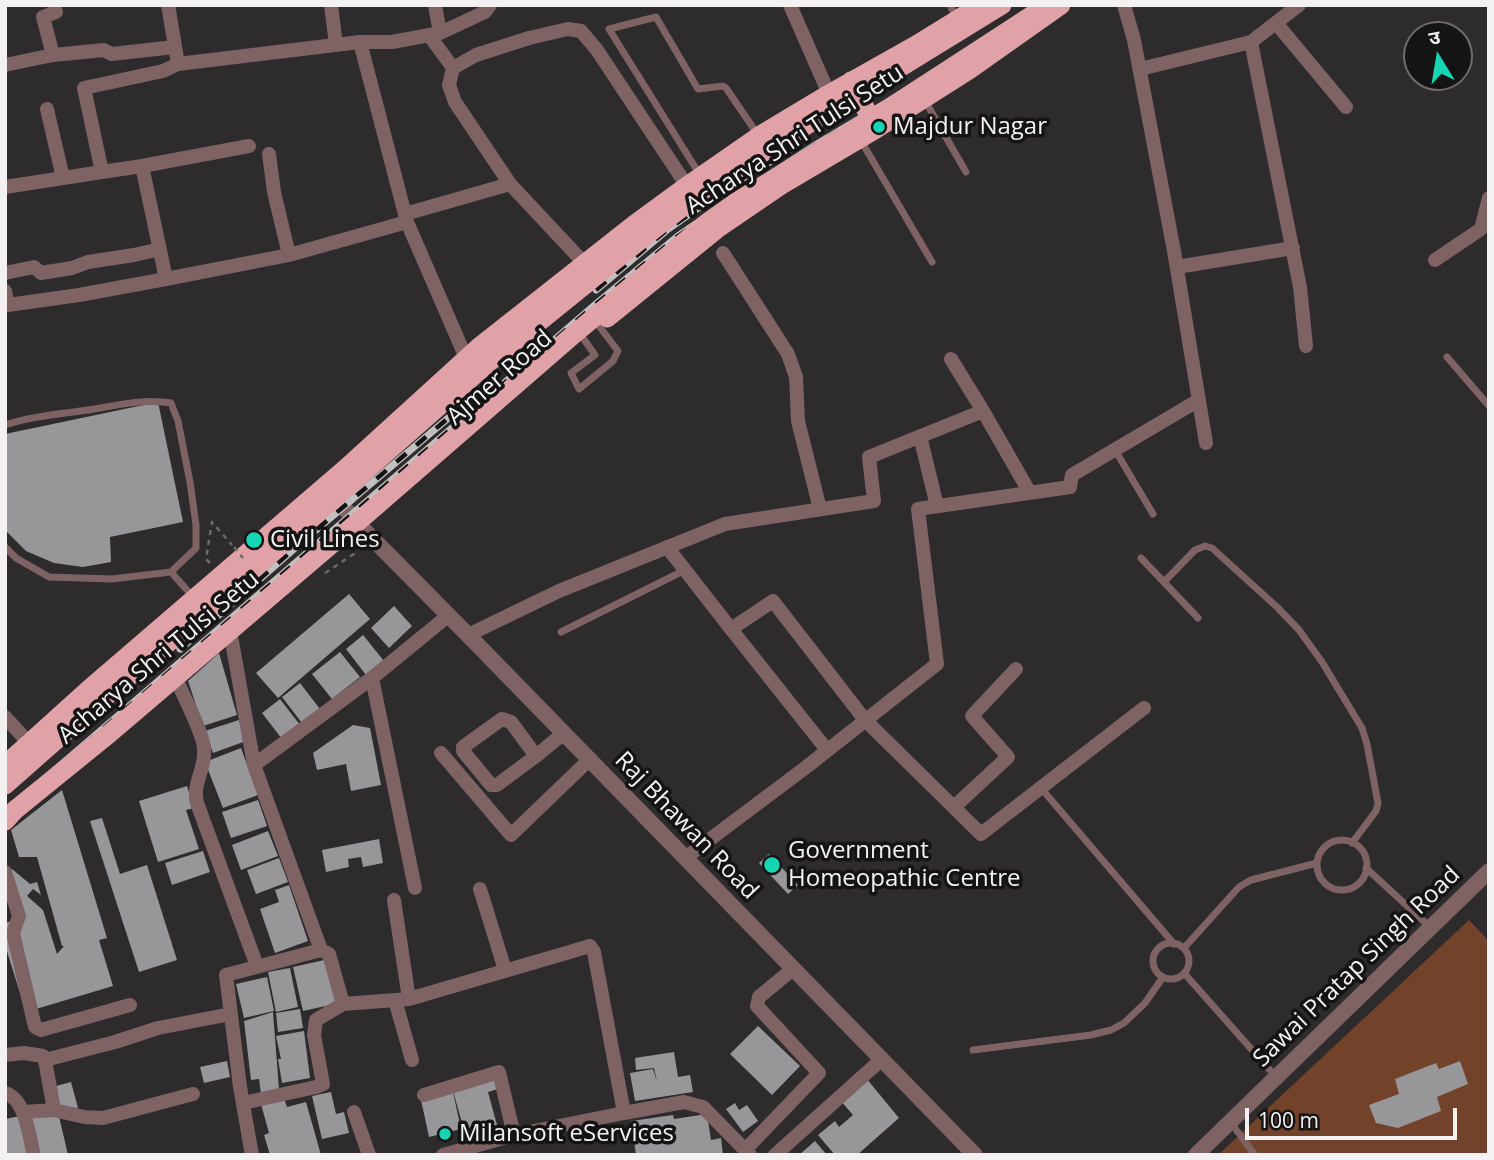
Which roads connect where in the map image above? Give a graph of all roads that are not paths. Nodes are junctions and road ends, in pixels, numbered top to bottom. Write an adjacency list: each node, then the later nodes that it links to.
1 (54, 5): 20 (street)
2 (168, 5): 19 (street)
3 (331, 5): 18 (street)
4 (435, 5): 15 (street)
5 (490, 5): 15 (street)
6 (790, 5): 26 (street)
7 (981, 5): 13 (highway, Ajmer Road)
8 (1002, 5): 99 (highway, Acharya Shri Tulsi Setu, bridge)
9 (1048, 5): 102 (highway, Acharya Shri Tulsi Setu, bridge)
10 (1061, 5): 27 (highway, Ajmer Road)
11 (1124, 5): 24 (street)
12 (1299, 5): 14 (street)
13 (953, 12): 25 (highway, Ajmer Road)
14 (1276, 23): 17 (street); 28 (street)
15 (435, 34): 16 (street); 23 (street)
16 (359, 42): 18 (street); 42 (street)
17 (1251, 42): 24 (street); 43 (street)
18 (337, 45): 21 (street)
19 (175, 47): 20 (street); 21 (street)
20 (53, 55): 22 (street)
21 (178, 64): 35 (street)
22 (5, 65)
23 (453, 68): 38 (street); 39 (street)
24 (1140, 69): 50 (street)
25 (851, 81): 26 (highway, Ajmer Road); 30 (highway)
26 (829, 94): 31 (highway, Ajmer Road)
27 (923, 99): 30 (highway, Ajmer Road); 36 (lane)
28 (1346, 107)
29 (47, 109): 37 (street)
30 (868, 133): 48 (lane); 54 (highway, Ajmer Road)
31 (759, 136): 38 (highway, Ajmer Road); 38 (lane)
32 (249, 146): 34 (street)
33 (269, 154): 46 (street)
34 (142, 166): 35 (street); 44 (street)
35 (102, 172): 37 (street)
36 (966, 172)
37 (63, 178): 40 (street)
38 (694, 181): 49 (highway, Ajmer Road)
39 (510, 184): 42 (street); 49 (street)
40 (5, 187)
41 (1489, 198): 47 (street)
42 (406, 218): 46 (street); 57 (street)
43 (1293, 248): 50 (street); 55 (street)
44 (160, 249): 51 (street); 52 (street)
45 (723, 253): 69 (street)
46 (289, 255): 52 (street)
47 (1436, 260)
48 (932, 262)
49 (585, 264): 57 (highway, Ajmer Road)
50 (1177, 267): 59 (street)
51 (5, 273)
52 (166, 279): 53 (street)
53 (5, 291)
54 (591, 332): 54 (lane); 71 (highway, Ajmer Road)
55 (1306, 346)
56 (1447, 357): 60 (lane)
57 (469, 358): 66 (highway, Ajmer Road)
58 (951, 359): 61 (street)
59 (1199, 400): 64 (street); 65 (street)
60 (1489, 406)
61 (983, 411): 63 (street); 67 (street)
62 (5, 425): 76 (lane)
63 (920, 436): 68 (street); 69 (street)
64 (1206, 443)
65 (1115, 450): 67 (street); 70 (lane)
66 (324, 486): 71 (street, Raj Bhawan Road); 78 (highway, Ajmer Road)
67 (1030, 493): 68 (street)
68 (937, 506): 90 (street)
69 (820, 509): 73 (street)
70 (1153, 514)
71 (363, 529): 79 (street, Raj Bhawan Road); 84 (highway, Ajmer Road)
72 (5, 547): 76 (lane)
73 (667, 547): 75 (street); 83 (street)
74 (1141, 558): 77 (lane)
75 (685, 570): 81 (street); 82 (lane)
76 (171, 572): 78 (lane)
77 (1164, 582): 80 (lane); 104 (lane)
78 (195, 599): 92 (highway, Ajmer Road)
79 (449, 615): 83 (street, Raj Bhawan Road); 86 (street)
80 (1198, 618)
81 (731, 629): 90 (street); 93 (street)
82 (562, 632)
83 (468, 635): 91 (street, Raj Bhawan Road)
84 (231, 636): 87 (highway, Ajmer Road); 98 (street)
85 (1016, 669): 101 (street)
86 (372, 678): 98 (street); 110 (street)
87 (178, 683): 103 (highway, Ajmer Road); 117 (street)
88 (1144, 708): 100 (street)
89 (5, 717): 92 (street)
90 (865, 720): 93 (street); 101 (street)
91 (564, 733): 95 (street); 96 (street, Raj Bhawan Road)
92 (29, 743): 97 (highway, Ajmer Road)
93 (827, 750): 105 (street)
94 (441, 753): 96 (street)
95 (536, 757): 95 (street)
96 (590, 760): 105 (street, Raj Bhawan Road)
97 (5, 765)
98 (254, 765): 116 (street)
99 (5, 785)
100 (1041, 788): 101 (street); 114 (lane)
101 (954, 807)
102 (5, 821)
103 (5, 831)
104 (1352, 843): 106 (lane); 107 (lane)
105 (685, 858): 118 (street, Raj Bhawan Road)
106 (1317, 863): 107 (lane); 115 (lane)
107 (1366, 868): 113 (lane)
108 (1489, 871): 113 (street, Sawai Pratap Singh Road)
109 (5, 872): 124 (street)
110 (415, 888)
111 (480, 890): 119 (street)
112 (394, 900): 122 (street)
113 (1431, 927): 131 (street, Sawai Pratap Singh Road)
114 (1174, 944): 115 (lane); 121 (lane)
115 (1184, 948): 120 (lane)
116 (321, 950): 117 (street); 123 (street)
117 (257, 967): 125 (street)
118 (793, 969): 130 (street, Raj Bhawan Road); 142 (street)
119 (505, 970): 122 (street); 139 (street)
120 (1184, 973): 121 (lane); 131 (lane)
121 (1164, 976): 126 (lane)
122 (402, 999): 123 (street); 129 (street)
123 (343, 1004): 135 (street)
124 (130, 1005)
125 (231, 1014): 128 (street); 135 (street)
126 (974, 1050)
127 (5, 1055): 128 (street)
128 (45, 1060): 136 (street)
129 (412, 1060)
130 (881, 1060): 147 (street); 148 (street, Raj Bhawan Road)
131 (1276, 1077): 140 (street, Sawai Pratap Singh Road)
132 (5, 1093): 137 (street)
133 (193, 1094): 136 (street)
134 (424, 1095): 141 (street)
135 (243, 1102): 144 (street)
136 (54, 1110): 137 (street)
137 (23, 1112): 143 (street)
138 (354, 1112): 145 (street)
139 (624, 1113): 141 (street); 142 (street)
140 (1230, 1122): 149 (street, Sawai Pratap Singh Road); 150 (lane)
141 (514, 1135): 146 (street)
142 (747, 1152)
143 (34, 1155)
144 (252, 1155)
145 (369, 1155)
146 (443, 1155)
147 (775, 1155)
148 (975, 1155)
149 (1196, 1155)
150 (1255, 1155)

